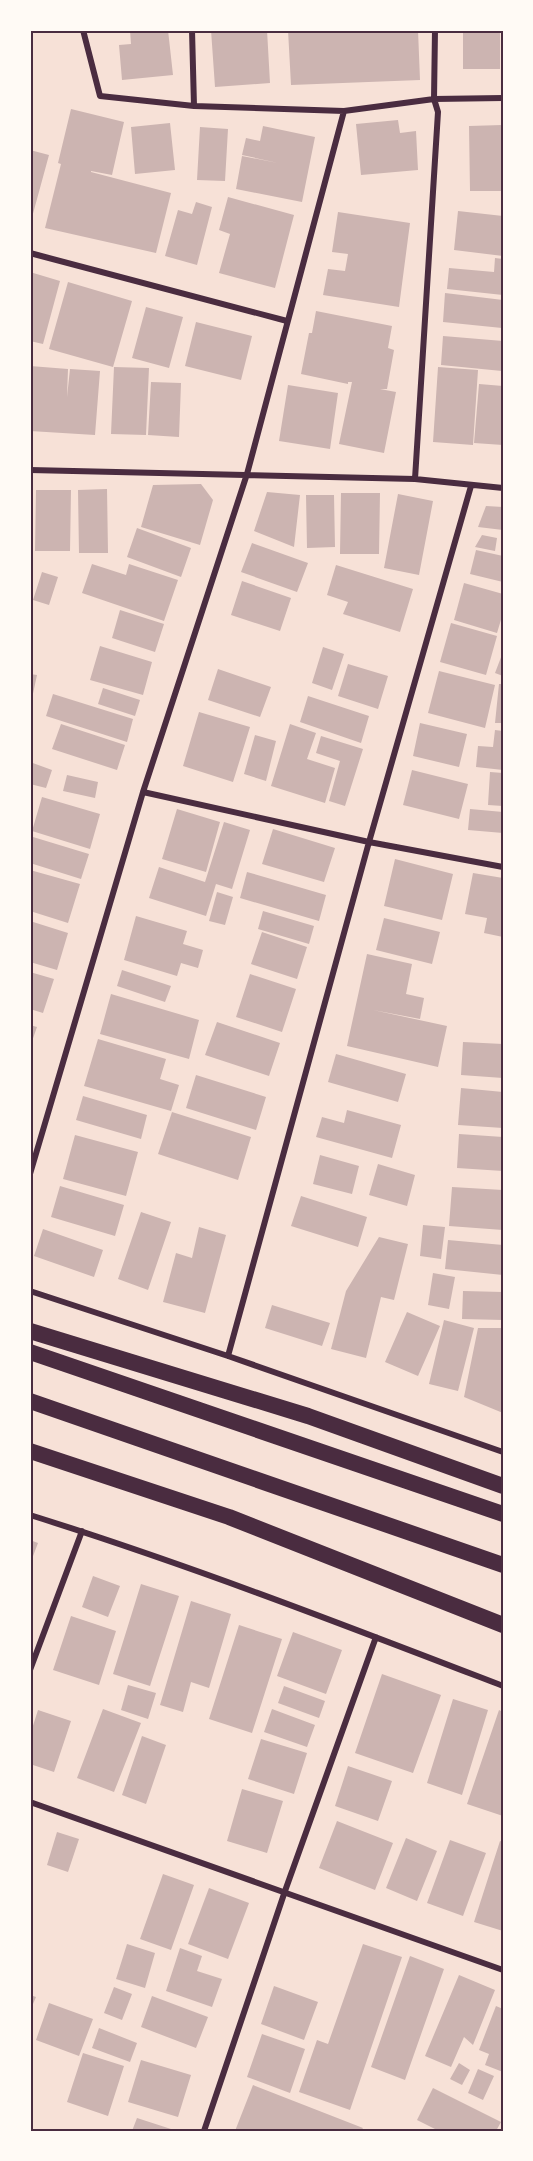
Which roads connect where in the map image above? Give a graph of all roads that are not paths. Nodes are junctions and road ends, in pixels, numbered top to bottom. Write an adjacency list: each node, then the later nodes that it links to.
1 (82, 30): 6 (street)
2 (192, 30): 6 (street)
3 (435, 30): 5 (street)
4 (503, 98): 5 (street)
5 (434, 99): 7 (street); 12 (street)
6 (194, 106): 7 (street)
7 (344, 111): 9 (street)
8 (30, 253): 9 (street)
9 (287, 321): 11 (street)
10 (30, 470): 11 (street)
11 (247, 474): 12 (street); 15 (street)
12 (415, 479): 13 (street)
13 (471, 486): 14 (street); 16 (street)
14 (503, 488)
15 (143, 792): 16 (street); 18 (street)
16 (369, 842): 17 (street); 22 (street)
17 (503, 867)
18 (30, 1174)
19 (30, 1291): 22 (street)
20 (30, 1331): 26 (highway)
21 (30, 1352): 27 (highway)
22 (228, 1356): 25 (street)
23 (30, 1401): 30 (highway)
24 (30, 1451): 31 (highway)
25 (503, 1452)
26 (503, 1486)
27 (503, 1514)
28 (30, 1515): 29 (street)
29 (82, 1531): 32 (street); 33 (street)
30 (503, 1564)
31 (503, 1625)
32 (376, 1637): 34 (street); 36 (street)
33 (30, 1670)
34 (503, 1686)
35 (30, 1802): 36 (street)
36 (285, 1891): 37 (street); 38 (street)
37 (503, 1970)
38 (204, 2131)

